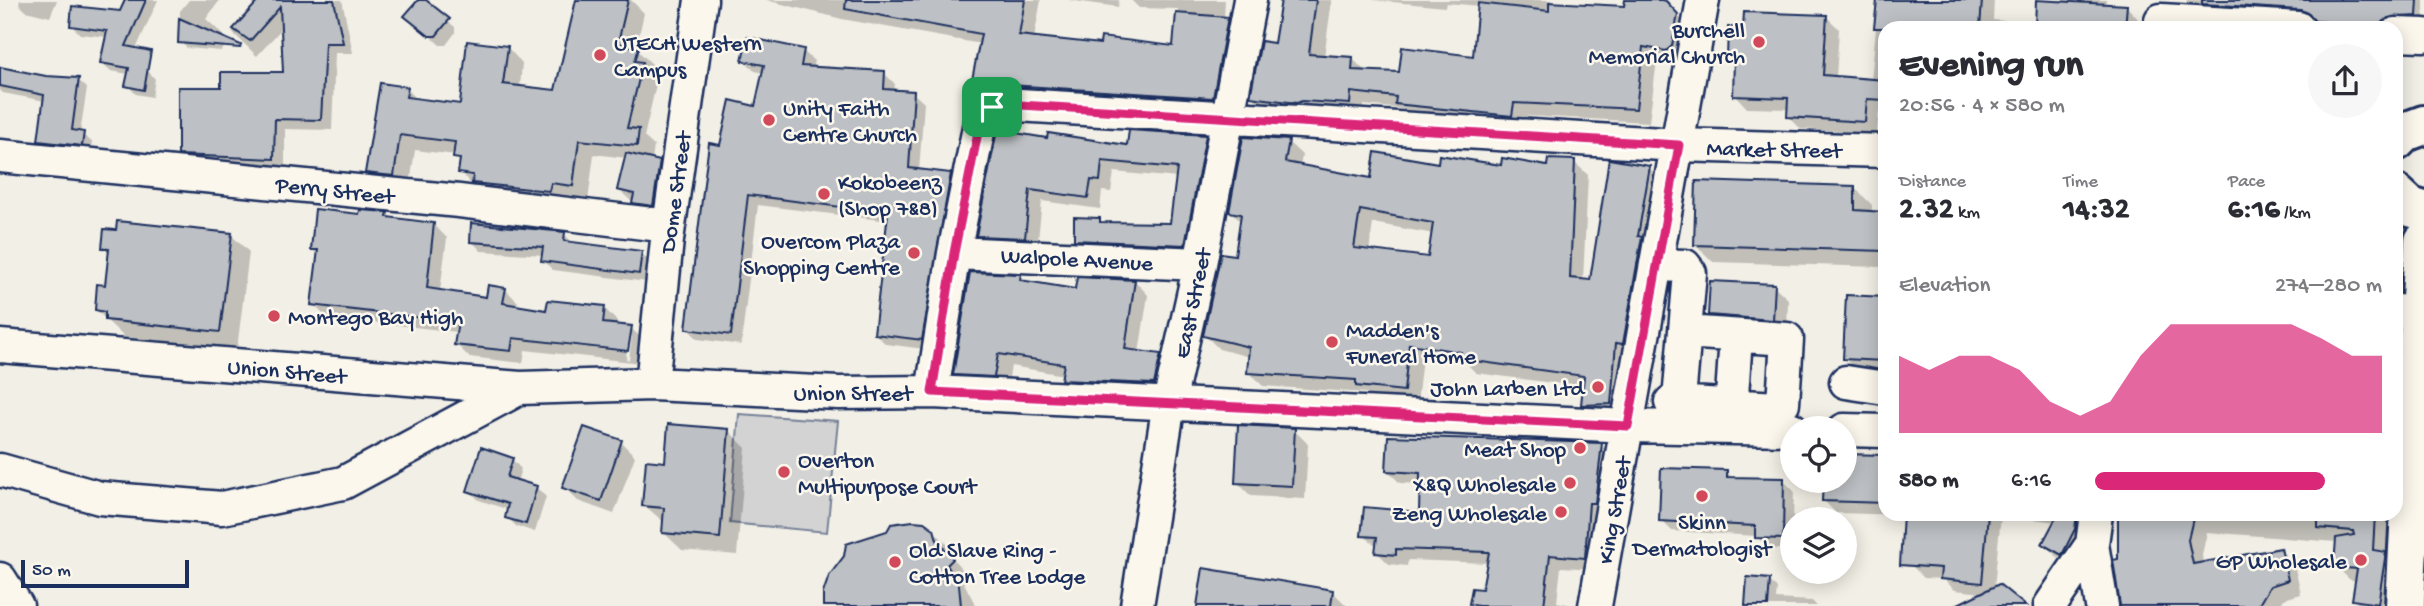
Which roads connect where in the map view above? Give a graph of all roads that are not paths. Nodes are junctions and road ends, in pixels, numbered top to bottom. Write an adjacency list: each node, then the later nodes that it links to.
1 (701, 0): 16 (street, Dome Street)
2 (1250, 0): 8 (street, East Street)
3 (1703, 0): 11 (street, King Street)
4 (2161, 16): 5 (street)
5 (2218, 21)
6 (2403, 34): 7 (street)
7 (2424, 35)
8 (1226, 117): 11 (street, Market Street); 18 (street, Market Street); 19 (street, East Street)
9 (2424, 125): 10 (main road)
10 (2403, 134)
11 (1679, 145): 12 (street, Market Street); 20 (street, King Street)
12 (1878, 151)
13 (0, 156): 16 (street, Perry Street)
14 (2403, 200): 15 (main road)
15 (2424, 211)
16 (669, 226): 26 (street, Dome Street)
17 (2424, 241): 21 (main road)
18 (954, 253): 19 (street, Walpole Avenue); 29 (street)
19 (1200, 264): 31 (street, East Street)
20 (1657, 265): 22 (street); 32 (street, King Street)
21 (2413, 312): 36 (main road)
22 (1685, 332): 23 (street); 23 (street)
23 (1736, 337): 30 (street)
24 (0, 346): 28 (street, Union Street)
25 (1846, 382): 27 (street)
26 (652, 384): 28 (street, Union Street); 29 (street, Union Street)
27 (1878, 387)
28 (520, 388): 37 (street)
29 (932, 392): 31 (street, Union Street)
30 (1732, 396)
31 (1169, 403): 32 (street, Union Street); 41 (street, East Street)
32 (1628, 426): 33 (street, Union Street); 42 (street, King Street)
33 (1780, 429)
34 (1857, 430): 35 (street)
35 (1878, 431)
36 (2412, 443): 45 (main road)
37 (0, 470)
38 (2094, 529): 43 (street); 44 (street)
39 (0, 579): 40 (street)
40 (17, 606)
41 (1137, 606)
42 (1595, 606)
43 (2050, 606)
44 (2102, 606)
45 (2405, 606)

